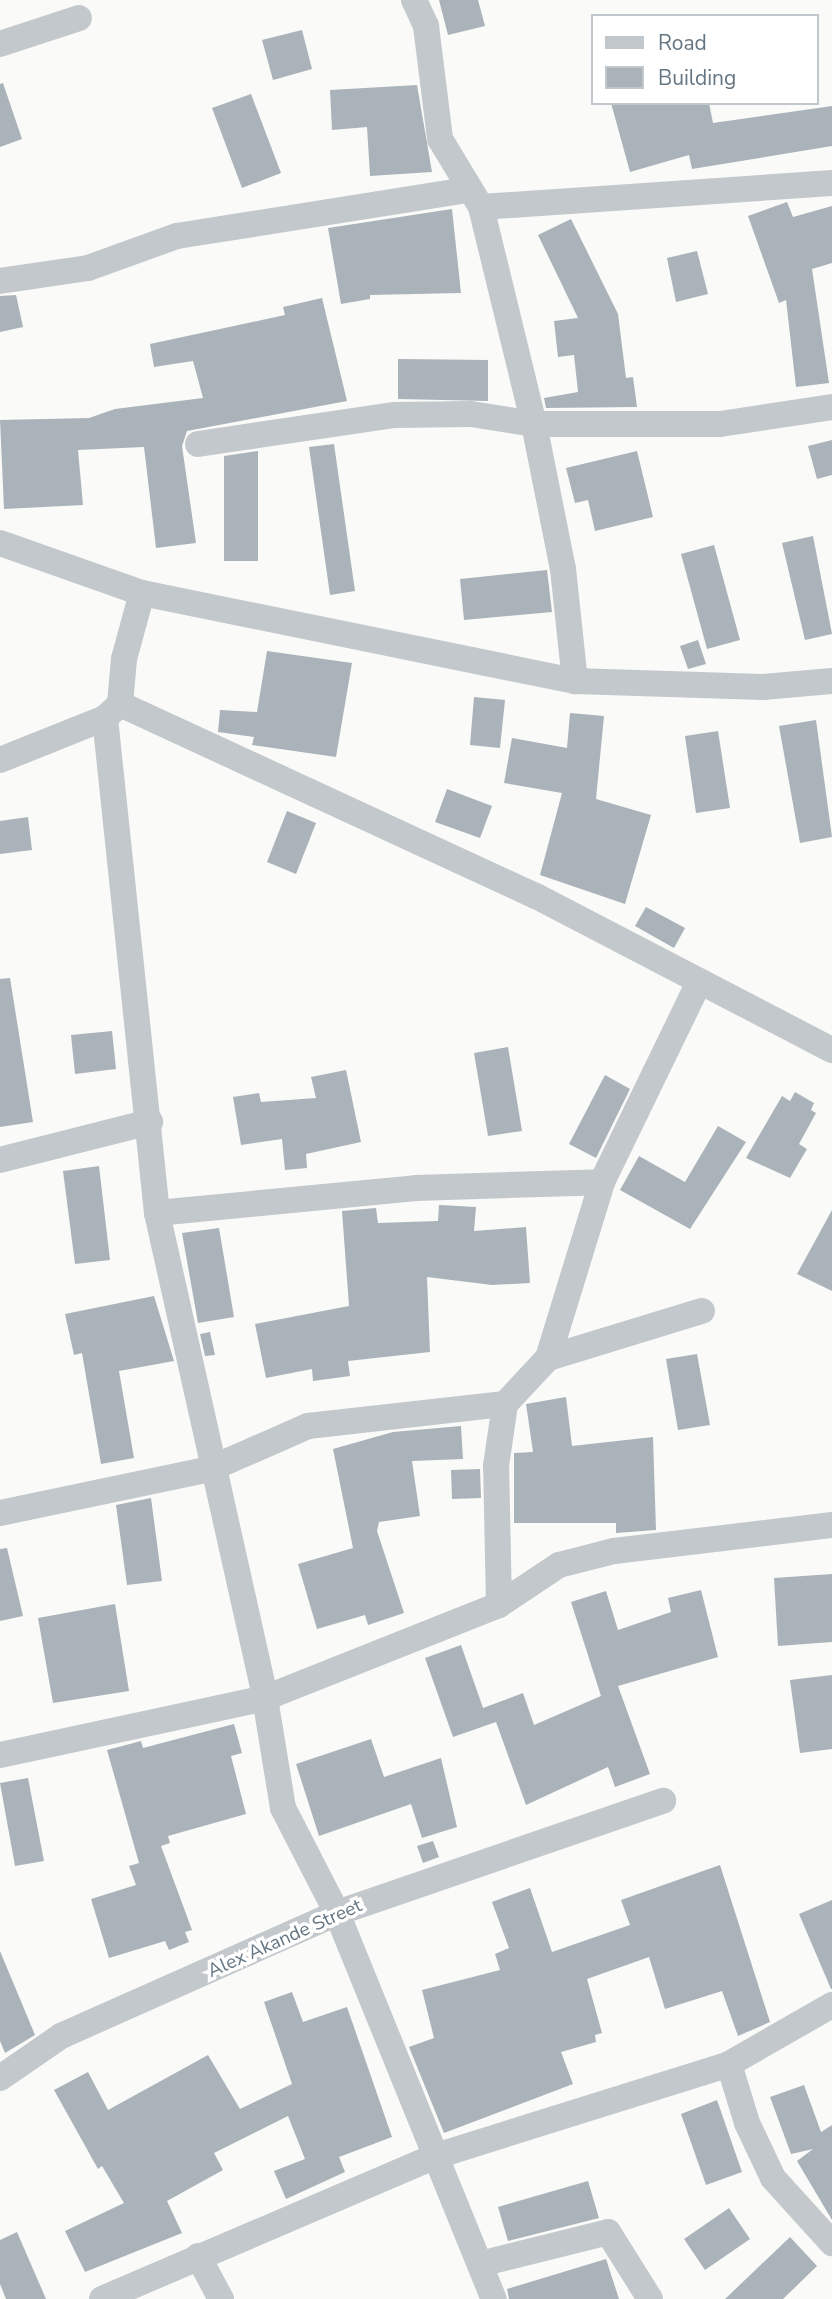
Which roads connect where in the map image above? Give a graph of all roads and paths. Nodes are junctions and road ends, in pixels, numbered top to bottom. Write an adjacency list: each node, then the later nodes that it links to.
1 (414, 0): 5 (street)
2 (79, 18): 3 (street)
3 (0, 44)
4 (832, 183): 5 (street)
5 (475, 199): 6 (street); 8 (street)
6 (0, 281)
7 (832, 407): 8 (street)
8 (534, 424): 9 (street); 12 (street)
9 (198, 444)
10 (0, 543): 11 (street)
11 (142, 593): 12 (street); 14 (street)
12 (575, 681): 13 (street)
13 (832, 681)
14 (112, 711): 15 (street); 16 (street); 18 (street)
15 (0, 760)
16 (699, 982): 17 (street); 20 (street)
17 (832, 1050)
18 (149, 1122): 19 (street); 21 (street)
19 (0, 1160)
20 (602, 1182): 21 (street); 23 (street)
21 (157, 1213): 25 (street)
22 (702, 1311): 23 (street)
23 (548, 1358): 24 (street)
24 (505, 1404): 25 (street); 28 (street)
25 (210, 1469): 26 (street); 29 (street)
26 (0, 1513)
27 (832, 1525): 28 (street)
28 (499, 1605): 29 (street)
29 (265, 1698): 30 (street); 32 (street)
30 (0, 1755)
31 (663, 1801): 32 (street, Alex Akande Street)
32 (337, 1913): 35 (street, Alex Akande Street); 36 (street)
33 (832, 2005): 34 (street)
34 (729, 2064): 36 (street); 37 (street)
35 (0, 2078)
36 (433, 2157): 38 (street); 39 (street)
37 (832, 2243)
38 (198, 2256): 40 (street); 41 (street)
39 (480, 2264): 42 (street); 43 (street)
40 (102, 2299)
41 (221, 2299)
42 (494, 2299)
43 (650, 2299)

